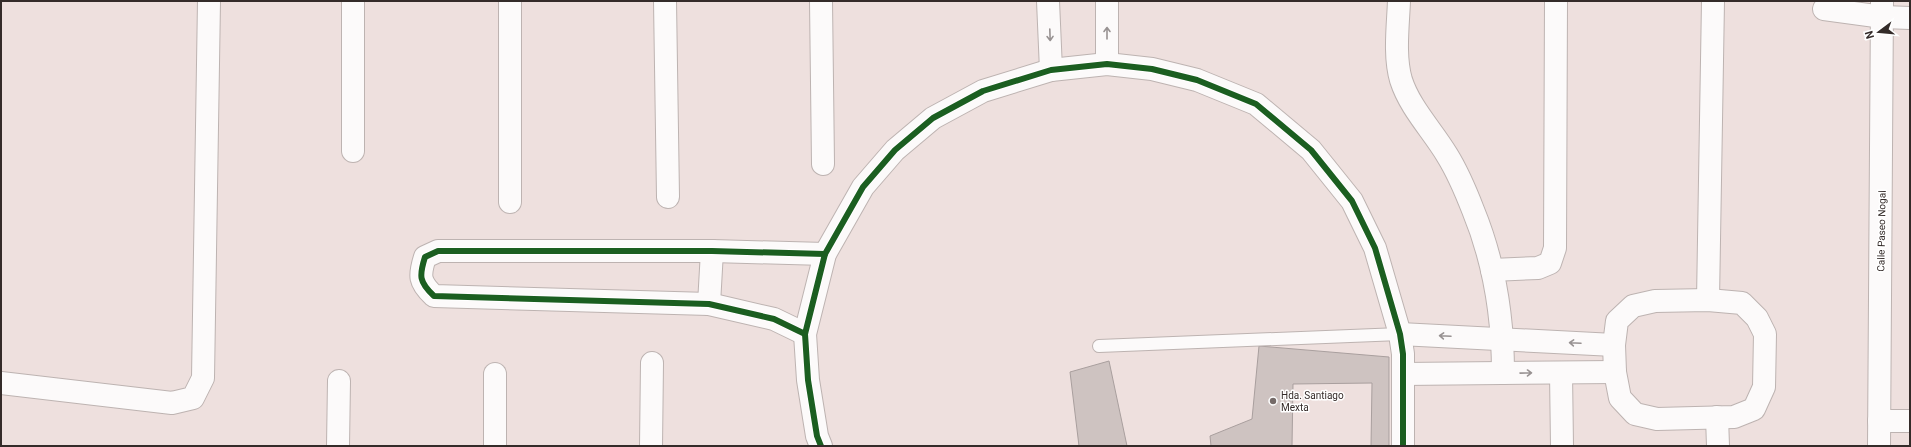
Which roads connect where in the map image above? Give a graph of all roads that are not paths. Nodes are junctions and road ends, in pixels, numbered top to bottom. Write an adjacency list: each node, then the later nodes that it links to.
1 (209, 1): 37 (street)
2 (353, 1): 16 (street)
3 (510, 1): 19 (street)
4 (665, 1): 18 (street)
5 (821, 1): 17 (street)
6 (1048, 1): 15 (street, one-way to 15)
7 (1106, 1): 14 (street, one-way to 7)
8 (1399, 1): 22 (street)
9 (1556, 1): 22 (street)
10 (1713, 1): 23 (street)
11 (1824, 9): 12 (street)
12 (1883, 9): 13 (street); 39 (street, Calle Paseo Nogal)
13 (1910, 18)
14 (1107, 64): 15 (street); 26 (street)
15 (1051, 70): 21 (street)
16 (353, 151)
17 (823, 164)
18 (668, 197)
19 (510, 202)
20 (712, 250): 21 (street); 24 (street); 24 (street)
21 (825, 254): 25 (street)
22 (1492, 270): 27 (street)
23 (1708, 300): 28 (street); 38 (street)
24 (709, 304): 25 (street)
25 (805, 334): 44 (street)
26 (1400, 334): 27 (street, one-way to 26); 29 (lane); 35 (street)
27 (1503, 339): 28 (street, one-way to 27); 33 (street)
28 (1614, 345): 32 (street)
29 (1099, 346)
30 (652, 363): 43 (street)
31 (1561, 372): 32 (street); 33 (street, one-way to 31); 46 (street)
32 (1615, 372): 38 (street)
33 (1503, 373): 35 (street)
34 (496, 374): 42 (street)
35 (1403, 374): 45 (street)
36 (339, 381): 41 (street)
37 (1, 383)
38 (1717, 417): 47 (street)
39 (1879, 421): 40 (street); 48 (street, Calle Paseo Nogal)
40 (1910, 422)
41 (338, 446)
42 (495, 446)
43 (651, 446)
44 (820, 446)
45 (1403, 446)
46 (1562, 446)
47 (1718, 446)
48 (1879, 446)

